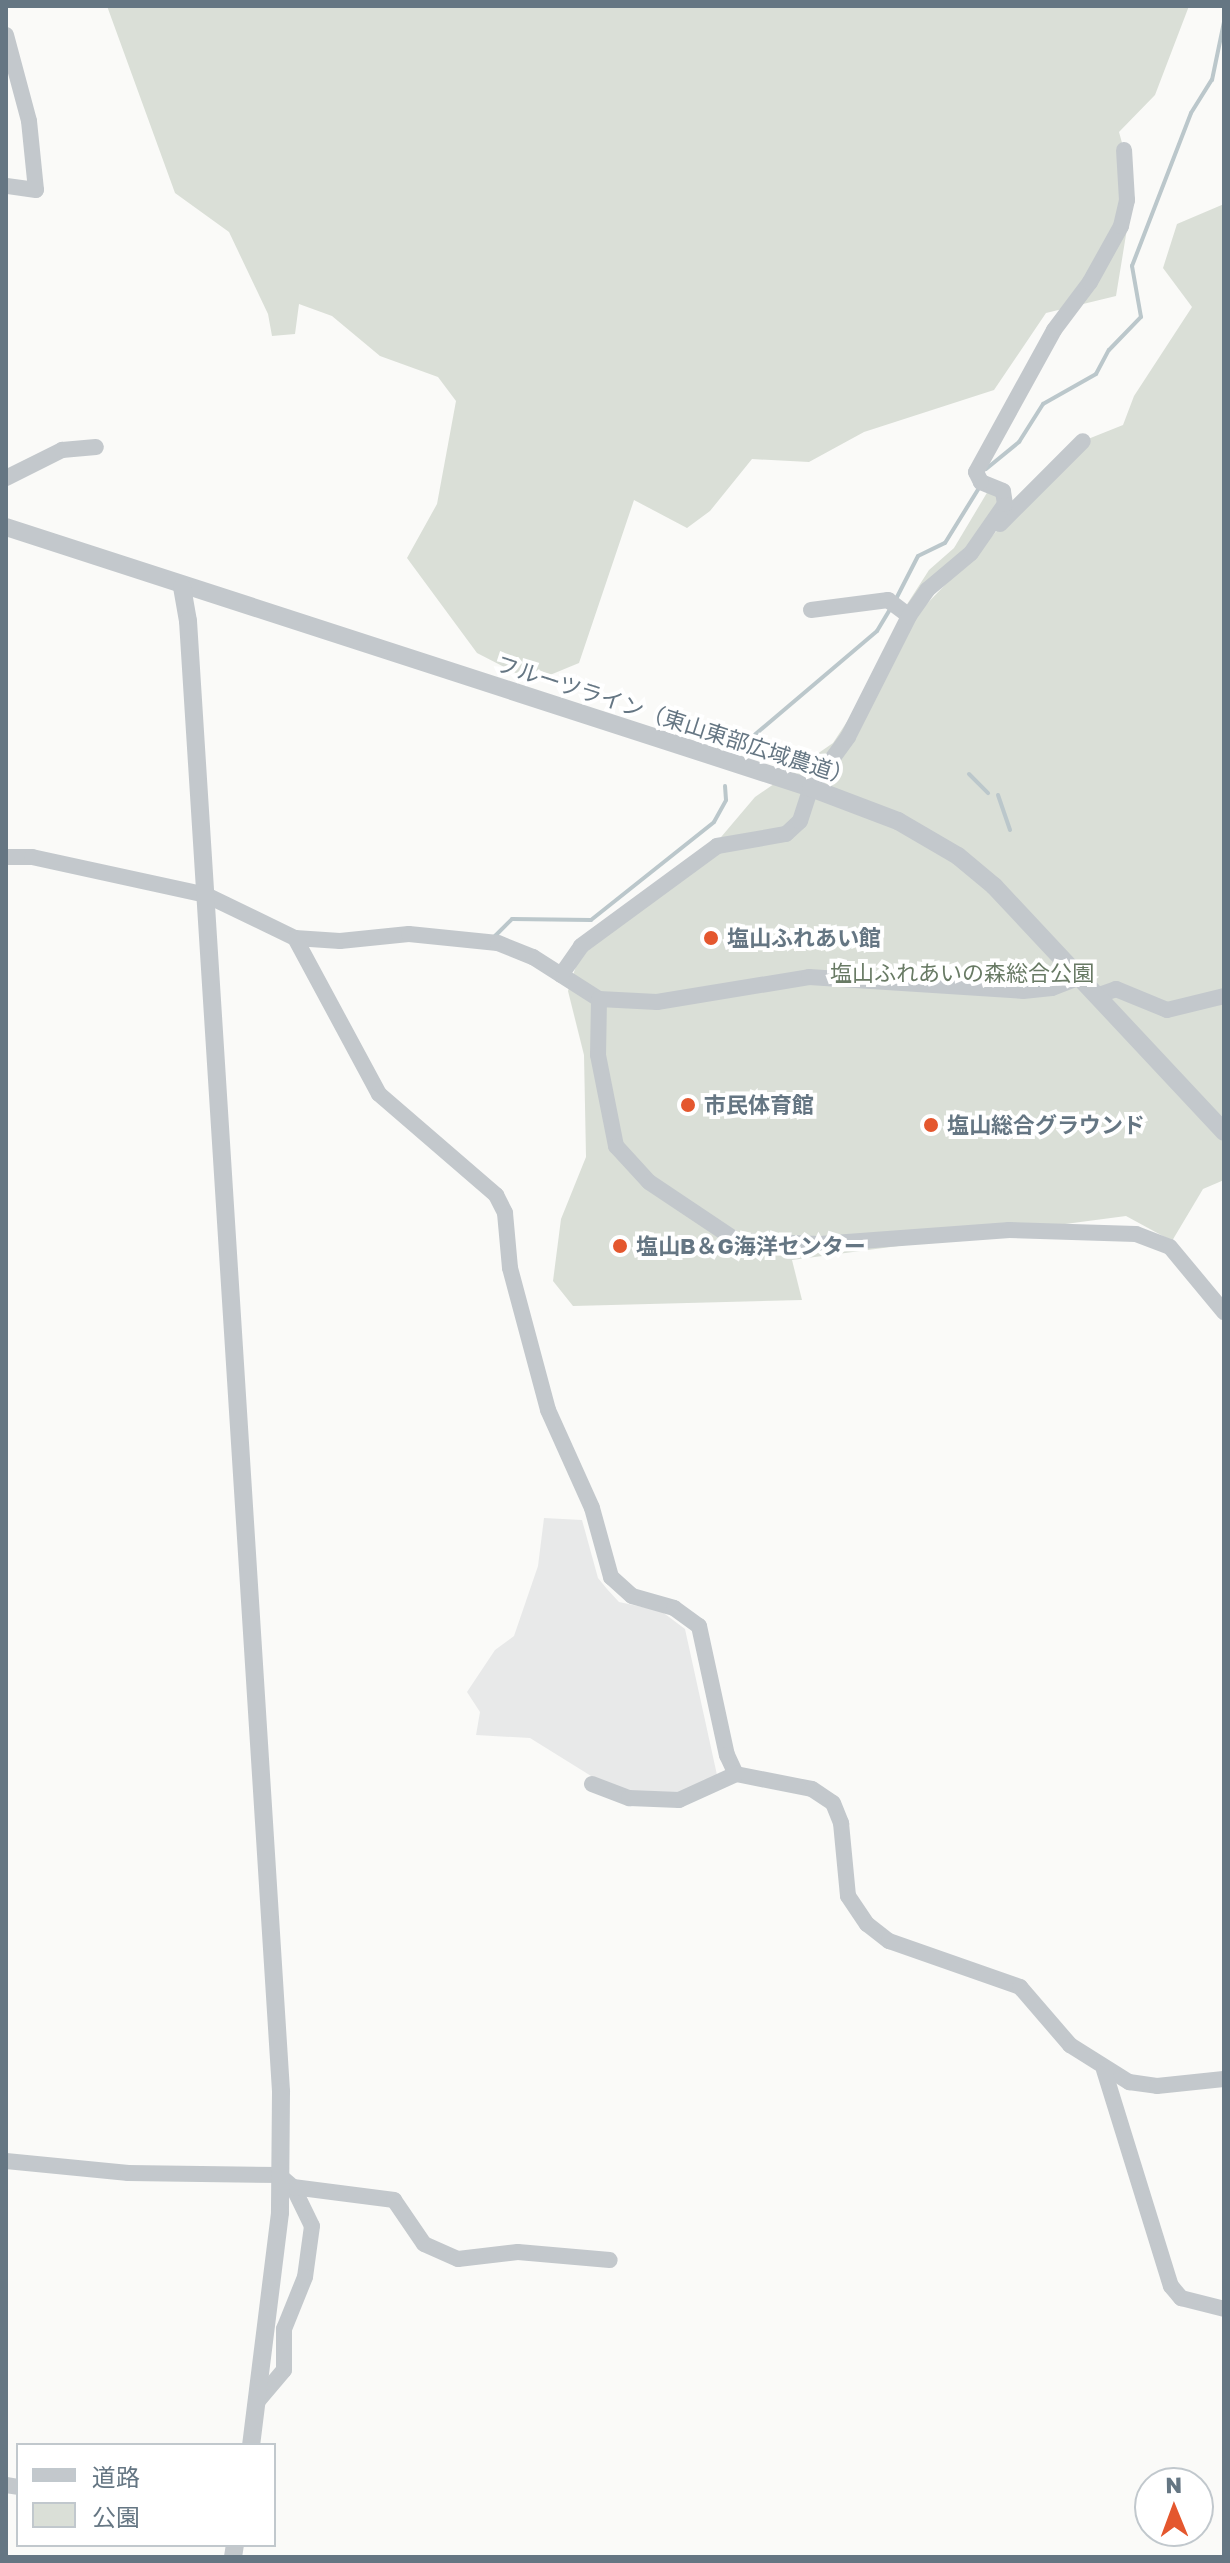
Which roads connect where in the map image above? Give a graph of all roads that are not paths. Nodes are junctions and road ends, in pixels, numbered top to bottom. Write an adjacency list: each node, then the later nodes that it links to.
1 (6, 35): 3 (street)
2 (1124, 150): 8 (street)
3 (6, 186)
4 (1083, 441): 8 (street)
5 (96, 447): 6 (street)
6 (6, 478)
7 (6, 527): 9 (street, フルーツライン（東山東部広域農道）)
8 (971, 553): 11 (street)
9 (182, 587): 12 (street, フルーツライン（東山東部広域農道）); 14 (street)
10 (811, 610): 11 (street)
11 (906, 613): 12 (street)
12 (811, 788): 16 (street); 17 (street, フルーツライン（東山東部広域農道）)
13 (6, 857): 14 (street)
14 (206, 895): 15 (street); 28 (street)
15 (295, 938): 16 (street); 23 (street)
16 (561, 975): 20 (street)
17 (1081, 977): 18 (street, フルーツライン（東山東部広域農道）); 20 (street)
18 (1099, 995): 19 (street); 21 (street, フルーツライン（東山東部広域農道）)
19 (1224, 996)
20 (599, 999): 22 (street)
21 (1224, 1132)
22 (1224, 1312)
23 (736, 1774): 24 (street); 25 (street)
24 (592, 1784)
25 (1104, 2070): 26 (street); 30 (street)
26 (1224, 2079)
27 (6, 2161): 28 (street)
28 (286, 2181): 29 (street); 31 (street); 31 (street)
29 (610, 2260)
30 (1224, 2309)
31 (257, 2402): 32 (street)
32 (251, 2443)

